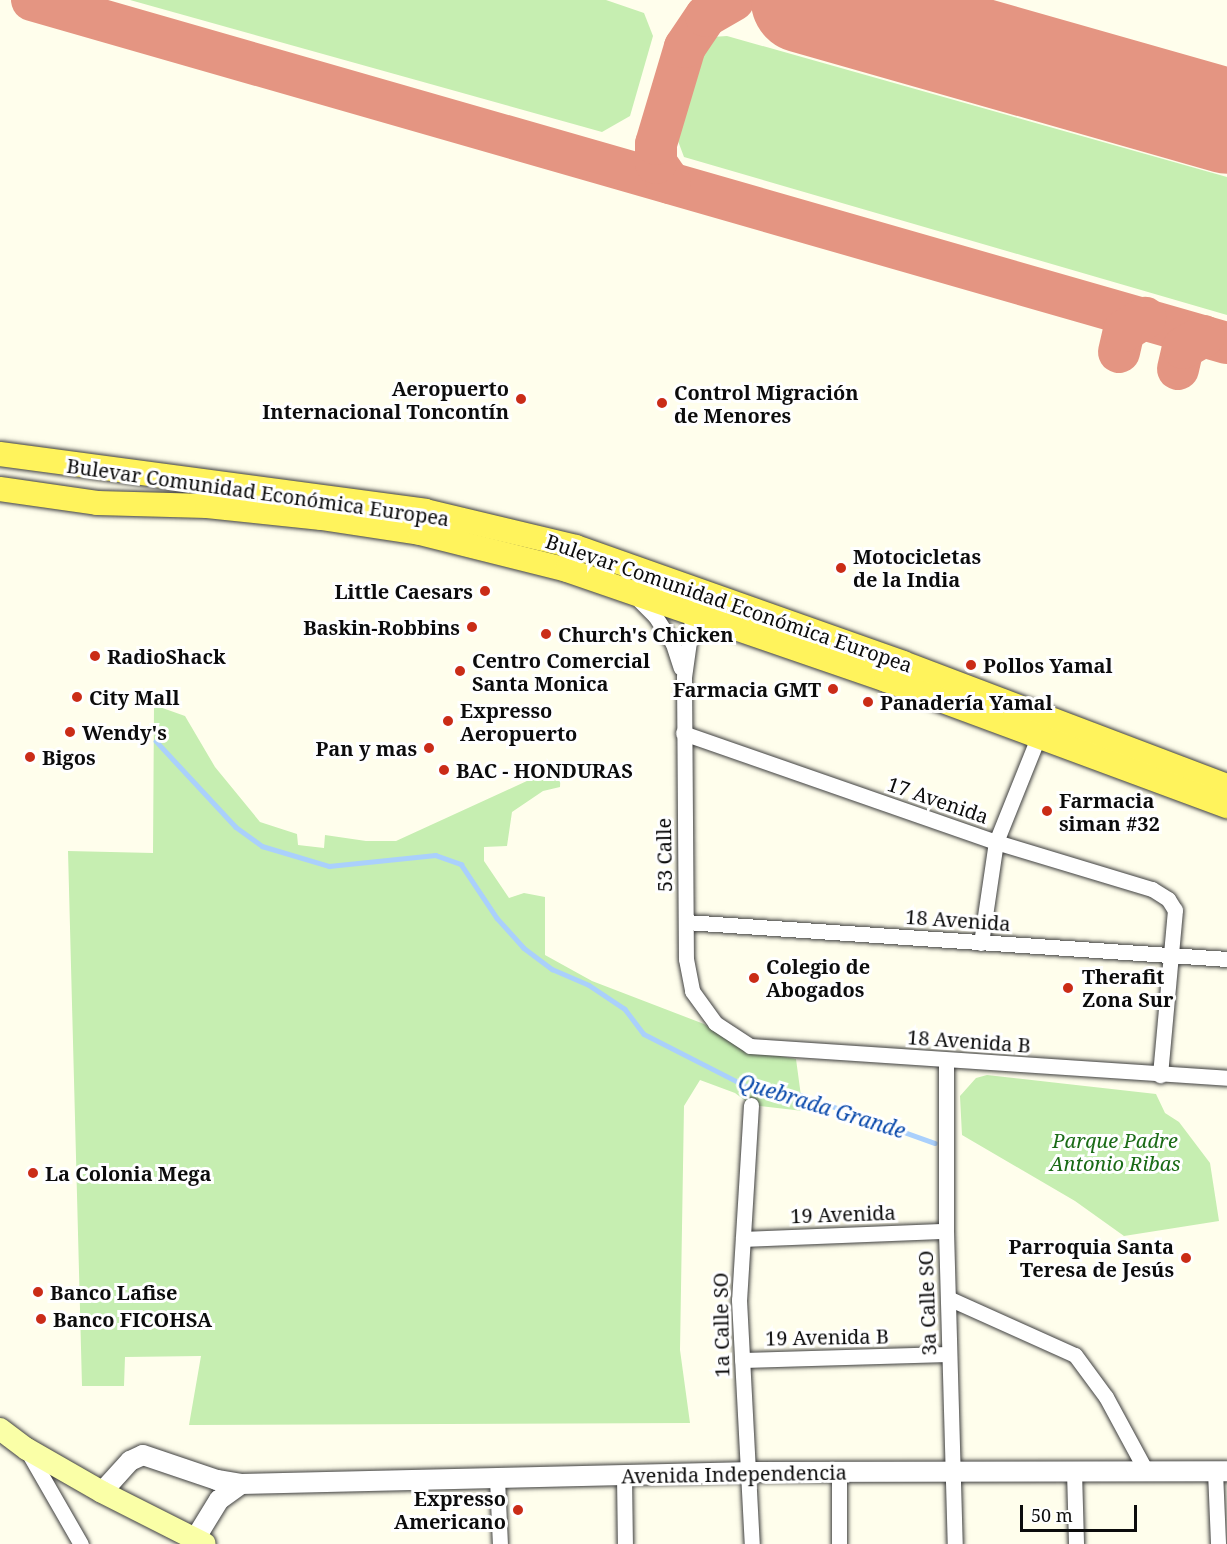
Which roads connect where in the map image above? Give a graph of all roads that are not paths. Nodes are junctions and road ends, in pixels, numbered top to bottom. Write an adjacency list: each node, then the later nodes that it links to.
1 (0, 454): 5 (main road, Bulevar Comunidad Económica Europea)
2 (0, 489): 3 (main road, Bulevar Comunidad Económica Europea)
3 (631, 592): 4 (main road, Bulevar Comunidad Económica Europea); 6 (street, 53 Calle)
4 (693, 613): 5 (main road, Bulevar Comunidad Económica Europea); 6 (street, 53 Calle)
5 (895, 671): 8 (main road, Bulevar Comunidad Económica Europea); 9 (main road, Bulevar Comunidad Económica Europea)
6 (684, 677): 7 (street, 53 Calle)
7 (683, 733): 11 (street, 17 Avenida); 12 (street, 53 Calle)
8 (1039, 735): 10 (main road, Bulevar Comunidad Económica Europea); 11 (street)
9 (1227, 786)
10 (1227, 806)
11 (996, 842): 13 (street); 14 (street, 17 Avenida)
12 (686, 922): 13 (street, 18 Avenida); 16 (street, 53 Calle)
13 (981, 943): 14 (street, 18 Avenida)
14 (1170, 956): 15 (street, 18 Avenida); 18 (street)
15 (1227, 959)
16 (715, 1023): 17 (street, 18 Avenida B)
17 (946, 1061): 18 (street, 18 Avenida B); 21 (street, 3a Calle SO)
18 (1160, 1075): 19 (street, 18 Avenida B)
19 (1227, 1078)
20 (751, 1106): 22 (street, 1a Calle SO)
21 (946, 1231): 22 (street, 19 Avenida); 23 (street, 3a Calle SO)
22 (742, 1239): 25 (street, 1a Calle SO)
23 (948, 1298): 24 (street, 3a Calle SO); 30 (street)
24 (949, 1354): 25 (street, 19 Avenida B); 33 (street, 3a Calle SO)
25 (742, 1360): 32 (street, 1a Calle SO)
26 (0, 1429): 27 (main road)
27 (27, 1449): 37 (main road); 39 (street)
28 (839, 1471): 32 (street, Avenida Independencia); 33 (street, Avenida Independencia); 43 (street)
29 (1074, 1471): 30 (street, Avenida Independencia); 33 (street, Avenida Independencia); 45 (street)
30 (1146, 1471): 31 (street, Avenida Independencia)
31 (1221, 1471): 46 (street)
32 (751, 1472): 34 (street, Avenida Independencia); 42 (street, 1a Calle SO)
33 (954, 1472): 44 (street, 3a Calle SO)
34 (624, 1476): 35 (street, Avenida Independencia); 41 (street)
35 (497, 1479): 36 (street, Avenida Independencia); 40 (street)
36 (242, 1484): 37 (street, Avenida Independencia); 38 (street)
37 (102, 1492): 38 (main road)
38 (200, 1541)
39 (81, 1544)
40 (500, 1544)
41 (625, 1544)
42 (752, 1544)
43 (839, 1544)
44 (955, 1544)
45 (1076, 1544)
46 (1218, 1544)

